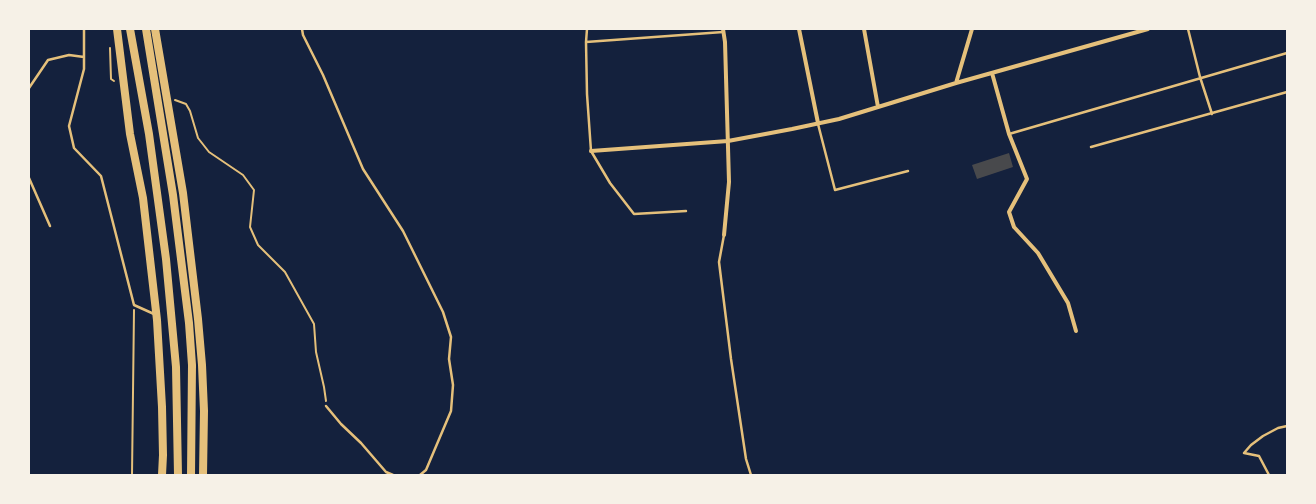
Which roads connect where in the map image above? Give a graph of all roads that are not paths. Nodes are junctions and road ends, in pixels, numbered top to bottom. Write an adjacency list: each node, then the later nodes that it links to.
1 (84, 29): 16 (lane)
2 (117, 29): 34 (main road)
3 (130, 29): 39 (main road)
4 (146, 29): 40 (main road)
5 (155, 29): 41 (main road)
6 (302, 29): 43 (lane)
7 (587, 29): 14 (lane)
8 (798, 29): 24 (street)
9 (864, 29): 22 (street)
10 (972, 29): 19 (street)
11 (1148, 29): 17 (street)
12 (1188, 29): 18 (lane)
13 (723, 30): 14 (lane); 26 (street)
14 (586, 42): 28 (lane)
15 (1287, 53): 18 (lane)
16 (84, 57): 20 (lane); 34 (lane)
17 (992, 73): 19 (street); 25 (street)
18 (1200, 77): 23 (lane); 25 (lane)
19 (956, 83): 22 (street)
20 (29, 88)
21 (1287, 92): 23 (lane)
22 (878, 106): 24 (street)
23 (1212, 114): 27 (lane)
24 (818, 123): 26 (street); 29 (lane)
25 (1009, 134): 35 (street)
26 (728, 141): 28 (street); 33 (street)
27 (1091, 147)
28 (591, 151): 31 (lane)
29 (908, 171)
30 (29, 178): 32 (lane)
31 (686, 211)
32 (50, 226)
33 (724, 235): 44 (lane)
34 (157, 315): 38 (main road)
35 (1076, 331)
36 (326, 406): 42 (lane)
37 (1287, 426): 45 (lane)
38 (162, 475)
39 (178, 475)
40 (191, 475)
41 (202, 475)
42 (393, 475)
43 (420, 475)
44 (751, 475)
45 (1269, 475)

